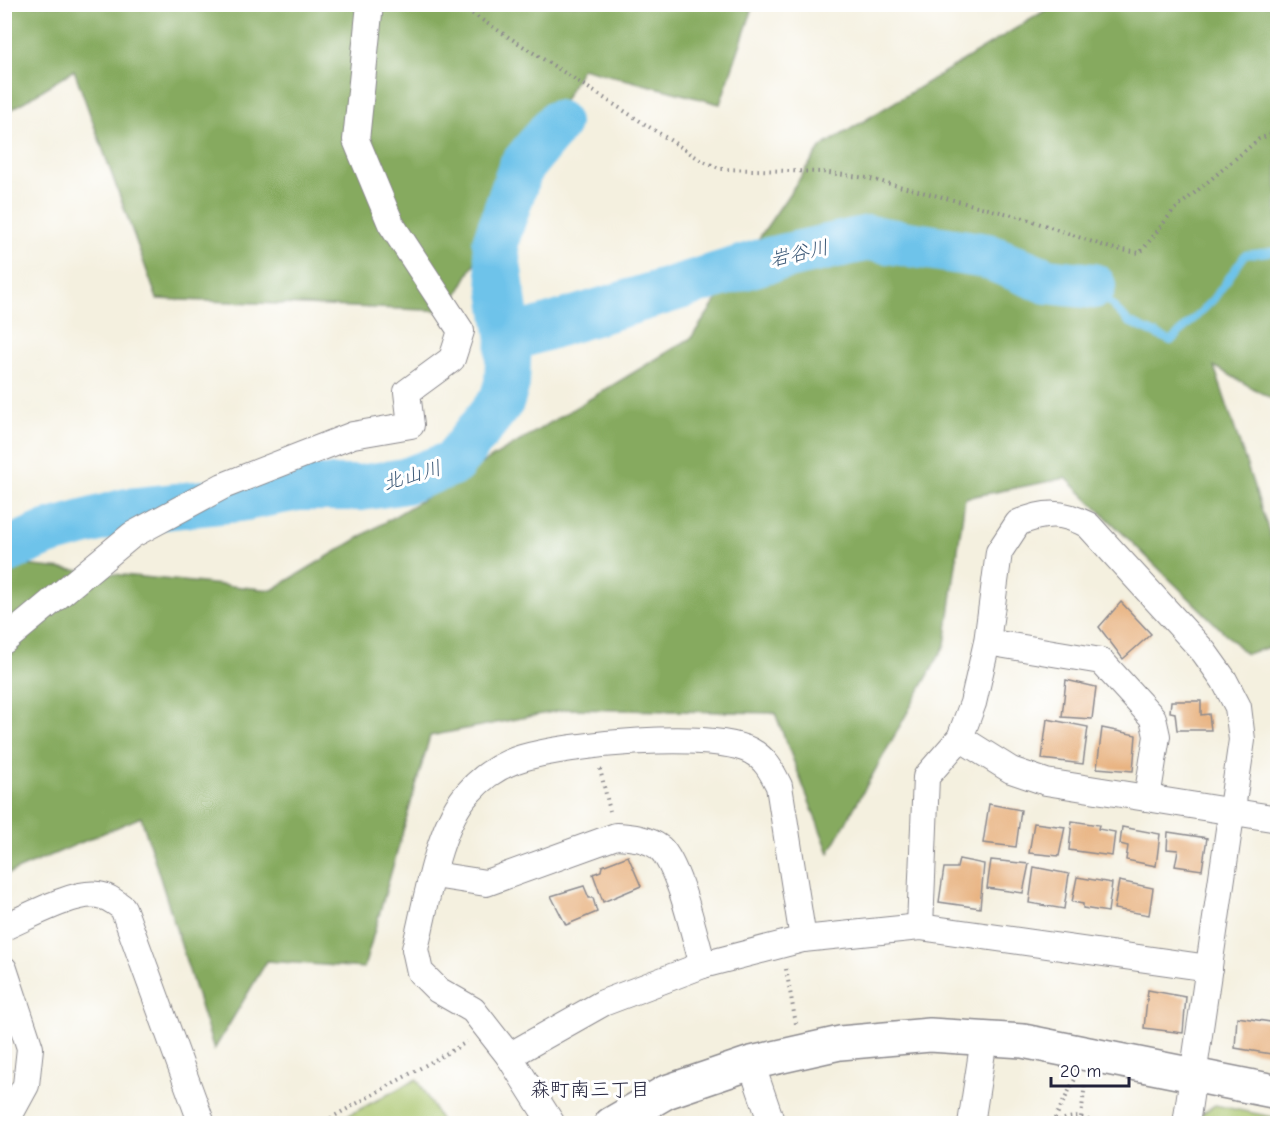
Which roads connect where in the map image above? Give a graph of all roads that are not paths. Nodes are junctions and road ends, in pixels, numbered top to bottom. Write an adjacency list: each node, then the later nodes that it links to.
1 (370, 4): 2 (street)
2 (4, 641)
3 (987, 642): 4 (street); 5 (street); 6 (street)
4 (960, 738): 5 (street); 10 (street)
5 (1147, 798): 6 (street)
6 (1232, 811): 7 (street); 13 (street)
7 (1278, 819)
8 (434, 875): 11 (street); 12 (street); 16 (street)
9 (4, 927): 21 (street)
10 (920, 927): 11 (street); 13 (street)
11 (792, 942): 12 (street)
12 (703, 965): 16 (street)
13 (1209, 968): 18 (street)
14 (4, 969): 20 (street)
15 (984, 1039): 17 (street); 18 (street); 25 (street)
16 (509, 1056): 22 (street)
17 (751, 1063): 23 (street); 24 (street)
18 (1192, 1075): 19 (street); 26 (street)
19 (1278, 1092)
20 (10, 1119)
21 (202, 1124)
22 (552, 1124)
23 (611, 1124)
24 (772, 1124)
25 (971, 1124)
26 (1186, 1124)

